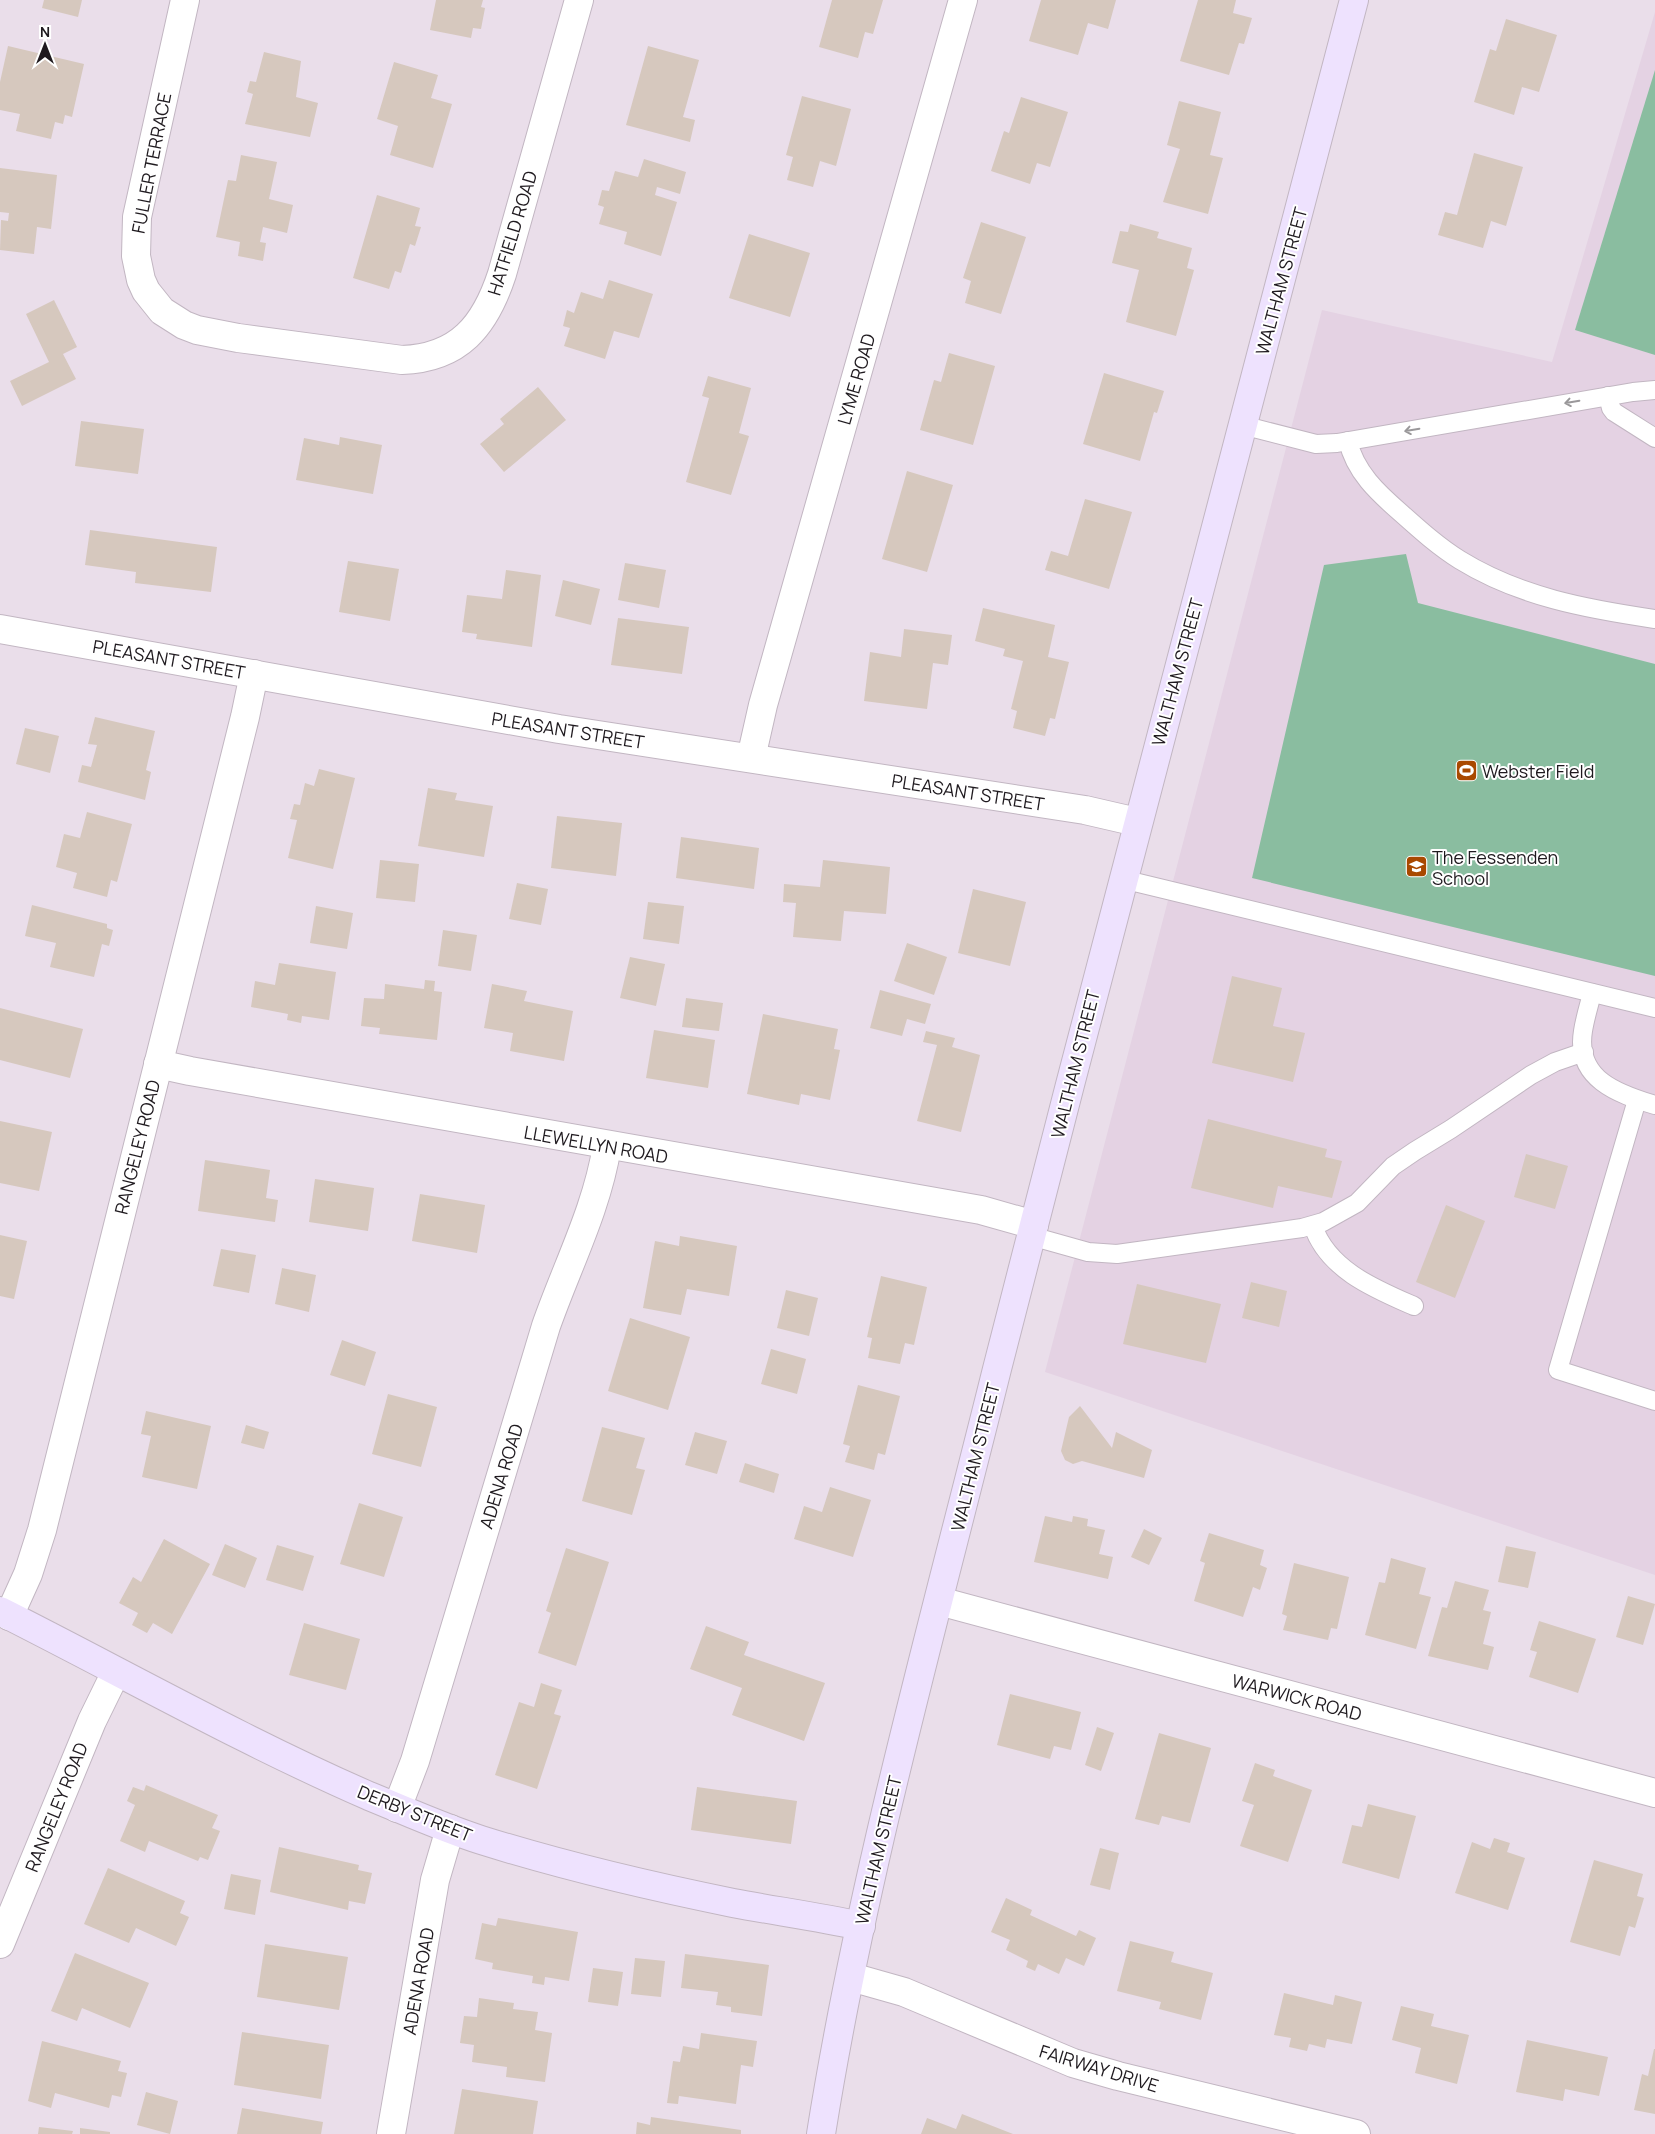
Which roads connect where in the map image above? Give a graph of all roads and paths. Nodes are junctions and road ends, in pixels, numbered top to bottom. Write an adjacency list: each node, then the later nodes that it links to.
1 (185, 0): 5 (street, FULLER TERRACE)
2 (579, 0): 5 (street, HATFIELD ROAD)
3 (963, 0): 14 (street, LYME ROAD)
4 (1354, 0): 8 (main road, WALTHAM STREET)
5 (285, 345)
6 (1655, 390): 7 (lane)
7 (1608, 396): 9 (lane); 10 (lane, one-way to 10)
8 (1242, 425): 10 (lane); 15 (main road, WALTHAM STREET)
9 (1655, 438)
10 (1348, 441): 11 (lane)
11 (1655, 619)
12 (0, 629): 13 (street, PLEASANT STREET)
13 (254, 674): 14 (street, PLEASANT STREET); 20 (street, RANGELEY ROAD)
14 (751, 758): 15 (street, PLEASANT STREET)
15 (1137, 822): 16 (main road, WALTHAM STREET)
16 (1122, 880): 17 (lane); 25 (main road, WALTHAM STREET)
17 (1592, 993): 18 (lane); 19 (lane)
18 (1655, 1008)
19 (1584, 1052): 21 (lane); 24 (lane)
20 (158, 1064): 23 (street, LLEWELLYN ROAD); 29 (street, RANGELEY ROAD)
21 (1637, 1100): 22 (lane); 27 (lane)
22 (1655, 1105)
23 (607, 1146): 25 (street, LLEWELLYN ROAD); 32 (street, ADENA ROAD)
24 (1313, 1226): 25 (lane); 26 (lane)
25 (1032, 1231): 28 (main road, WALTHAM STREET)
26 (1414, 1306)
27 (1655, 1401)
28 (939, 1601): 31 (street, WARWICK ROAD); 34 (main road, WALTHAM STREET)
29 (5, 1614): 30 (main road, DERBY STREET)
30 (116, 1672): 32 (main road, DERBY STREET); 35 (street, RANGELEY ROAD)
31 (1655, 1793)
32 (397, 1808): 33 (main road, DERBY STREET)
33 (450, 1829): 34 (main road, DERBY STREET); 37 (street, ADENA ROAD)
34 (861, 1926): 36 (main road, WALTHAM STREET)
35 (0, 1944)
36 (851, 1977): 38 (main road, WALTHAM STREET); 39 (street, FAIRWAY DRIVE)
37 (391, 2134)
38 (821, 2134)
39 (1356, 2134)

